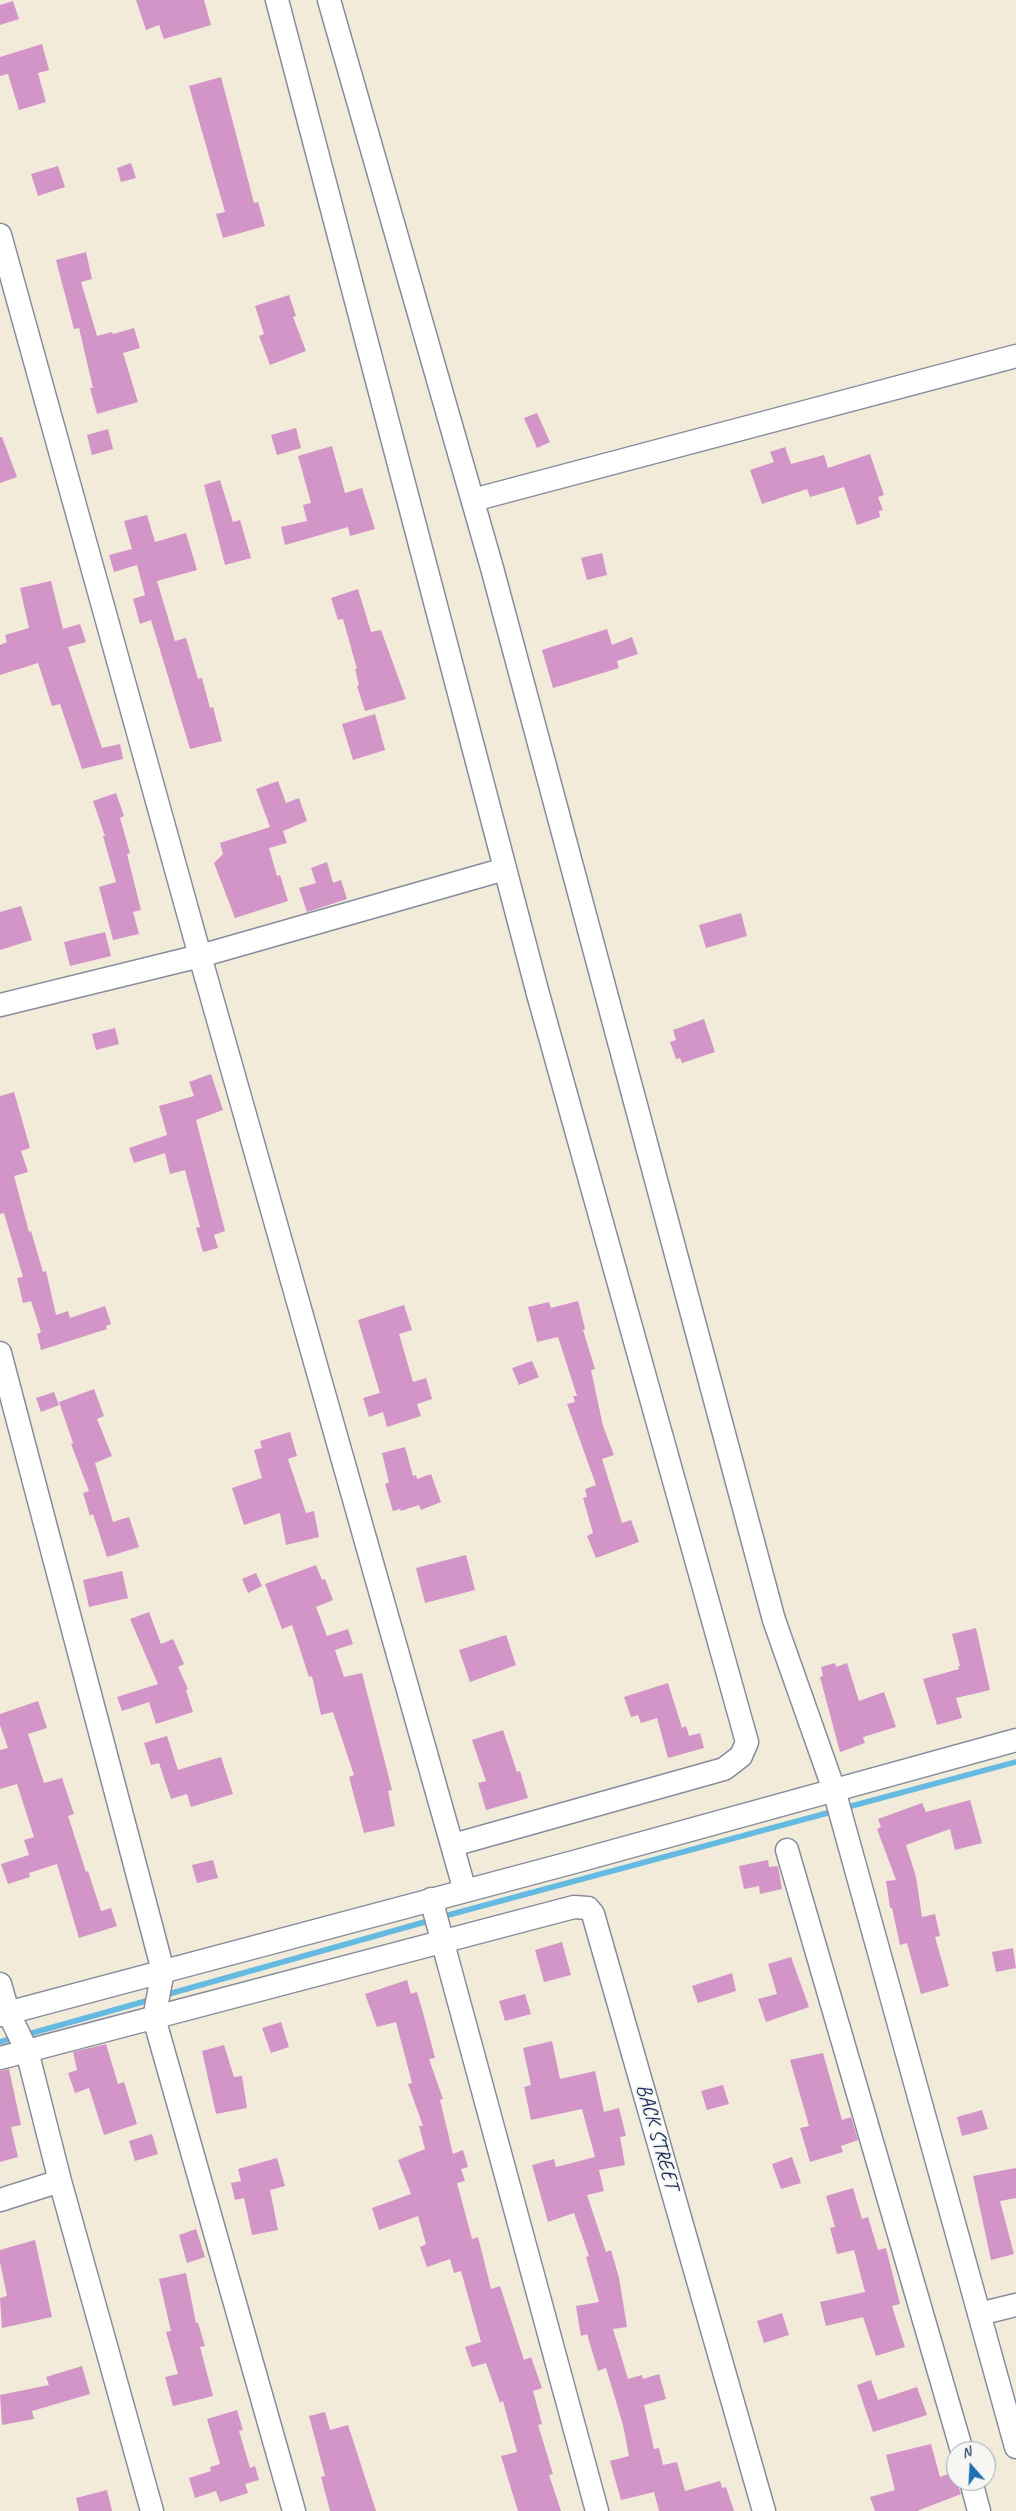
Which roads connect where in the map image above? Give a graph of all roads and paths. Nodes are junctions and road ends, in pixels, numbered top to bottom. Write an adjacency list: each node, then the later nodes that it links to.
1 (277, 0): 6 (street)
2 (329, 0): 5 (street)
3 (0, 235): 7 (street)
4 (1016, 356): 5 (street)
5 (473, 500): 11 (street)
6 (505, 869): 7 (street); 12 (street)
7 (200, 956): 8 (street); 12 (street)
8 (0, 1005)
9 (0, 1353): 17 (street)
10 (1016, 1740): 11 (street)
11 (834, 1790): 14 (street); 26 (street)
12 (453, 1845): 14 (street)
13 (787, 1850): 27 (street)
14 (465, 1891): 15 (street)
15 (431, 1898): 16 (street); 17 (street)
16 (443, 1942): 20 (street, BACK STREET); 32 (street); 33 (street, BACK STREET)
17 (163, 1971): 19 (street); 20 (street)
18 (0, 1984): 19 (street)
19 (4, 2014): 21 (street)
20 (154, 2018): 21 (street, BACK STREET); 31 (street)
21 (27, 2051): 22 (street, BACK STREET); 23 (street)
22 (0, 2058)
23 (60, 2181): 24 (street); 30 (street)
24 (0, 2200)
25 (1016, 2305): 26 (street)
26 (979, 2314): 28 (street)
27 (959, 2441)
28 (1016, 2446)
29 (974, 2491): 34 (street)
30 (152, 2511)
31 (294, 2511)
32 (597, 2511)
33 (764, 2511)
34 (979, 2511)

